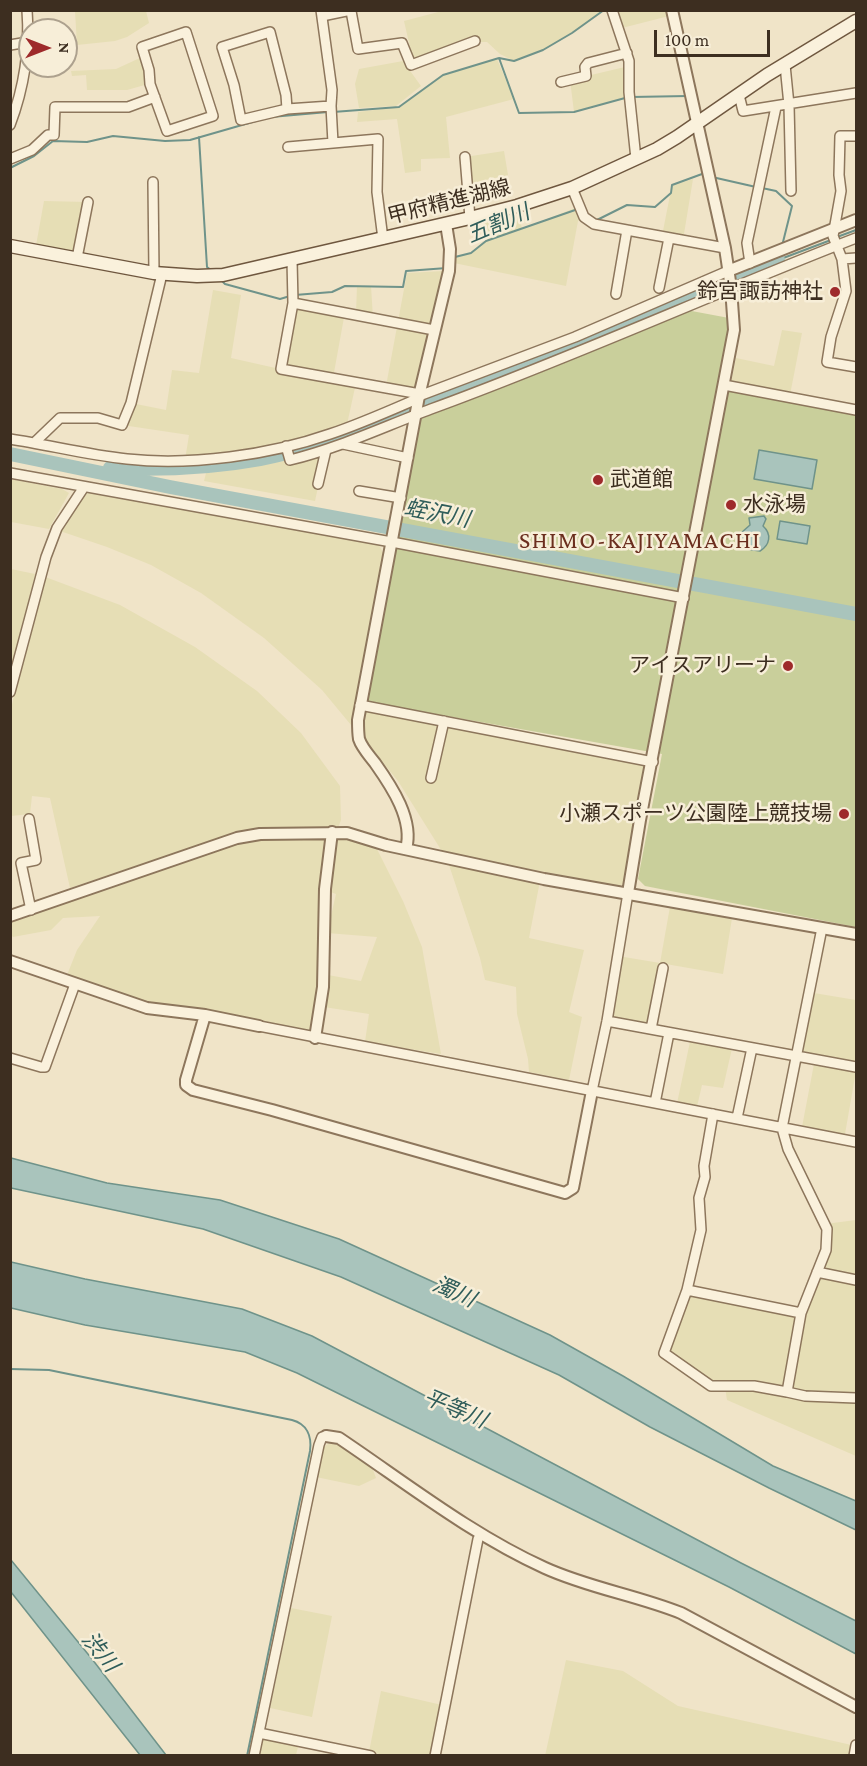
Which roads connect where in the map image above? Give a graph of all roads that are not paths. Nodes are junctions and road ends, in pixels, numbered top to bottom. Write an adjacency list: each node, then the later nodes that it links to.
1 (612, 10): 7 (street)
2 (672, 10): 18 (street)
3 (351, 11): 4 (street); 6 (street)
4 (322, 13): 15 (street)
5 (856, 21): 8 (main road, 甲府精進湖線)
6 (475, 41)
7 (627, 53): 10 (street); 25 (street)
8 (785, 65): 12 (main road, 甲府精進湖線); 14 (street)
9 (24, 78): 19 (street)
10 (561, 82)
11 (856, 93): 14 (street)
12 (739, 95): 16 (street); 18 (main road, 甲府精進湖線)
13 (155, 97): 13 (street); 24 (street)
14 (789, 105): 16 (street); 28 (street)
15 (331, 106): 17 (street); 21 (street)
16 (776, 107): 44 (street)
17 (288, 109): 17 (street)
18 (696, 124): 25 (main road, 甲府精進湖線); 39 (street)
19 (10, 125)
20 (856, 136): 35 (street)
21 (333, 143): 22 (street); 37 (street)
22 (288, 147)
23 (465, 157): 30 (street)
24 (10, 159)
25 (636, 159): 27 (main road, 甲府精進湖線)
26 (153, 182): 45 (street)
27 (572, 188): 30 (main road, 甲府精進湖線); 33 (street)
28 (791, 190)
29 (88, 202): 40 (street)
30 (470, 218): 32 (main road, 甲府精進湖線)
31 (856, 220): 35 (street)
32 (446, 224): 37 (main road, 甲府精進湖線); 50 (street)
33 (627, 230): 34 (street); 48 (street)
34 (669, 238): 39 (street); 47 (street)
35 (835, 238): 36 (street); 42 (street); 44 (street); 46 (street)
36 (856, 238)
37 (383, 239): 43 (main road, 甲府精進湖線)
38 (10, 246): 40 (main road, 甲府精進湖線)
39 (725, 248): 46 (street)
40 (77, 258): 45 (main road, 甲府精進湖線)
41 (856, 258): 42 (street)
42 (842, 259): 53 (street)
43 (292, 260): 45 (main road, 甲府精進湖線); 49 (street)
44 (750, 263): 46 (street)
45 (158, 273): 59 (street)
46 (730, 280): 51 (street); 52 (street); 54 (street)
47 (659, 288)
48 (615, 294)
49 (293, 302): 50 (street); 55 (street)
50 (434, 330): 55 (street)
51 (574, 337): 52 (street); 55 (street)
52 (581, 351): 57 (street)
53 (856, 368)
54 (724, 385): 56 (street); 70 (street)
55 (419, 397): 57 (street); 61 (street)
56 (856, 410)
57 (416, 414): 60 (street); 63 (street)
58 (10, 439): 59 (street)
59 (34, 442): 61 (street)
60 (344, 444): 62 (street); 63 (street)
61 (286, 447): 62 (street)
62 (326, 450): 65 (street)
63 (408, 458): 68 (street)
64 (10, 472): 66 (street)
65 (318, 484)
66 (84, 487): 69 (street); 71 (street)
67 (358, 491): 68 (street)
68 (401, 498): 69 (street)
69 (393, 539): 70 (street); 72 (street)
70 (685, 595): 74 (street)
71 (10, 692)
72 (360, 705): 73 (street); 78 (street)
73 (444, 721): 74 (street); 75 (street)
74 (653, 762): 79 (street)
75 (431, 778)
76 (29, 819): 80 (street)
77 (332, 832): 78 (street); 80 (street); 92 (street)
78 (405, 849): 79 (street)
79 (628, 893): 82 (street); 88 (street)
80 (31, 910): 81 (street)
81 (10, 916)
82 (822, 928): 83 (street); 94 (street)
83 (856, 934)
84 (10, 961): 86 (street)
85 (663, 968): 90 (street)
86 (75, 984): 87 (street); 95 (street)
87 (205, 1015): 89 (street); 97 (street)
88 (607, 1021): 90 (street); 97 (street)
89 (259, 1026): 92 (street)
90 (651, 1029): 91 (street)
91 (669, 1033): 93 (street); 98 (street)
92 (315, 1038): 97 (street)
93 (752, 1048): 94 (street); 100 (street)
94 (794, 1057): 96 (street); 101 (street)
95 (10, 1058)
96 (856, 1067)
97 (592, 1091): 98 (street)
98 (656, 1103): 99 (street)
99 (713, 1114): 100 (street); 105 (street)
100 (737, 1118): 101 (street)
101 (782, 1128): 102 (street); 103 (street)
102 (856, 1142)
103 (817, 1272): 104 (street); 106 (street)
104 (856, 1280)
105 (687, 1290): 106 (street); 107 (street)
106 (801, 1313): 107 (street)
107 (787, 1392): 108 (street)
108 (856, 1398)
109 (326, 1436): 110 (street); 112 (street)
110 (481, 1534): 111 (street); 116 (street)
111 (856, 1707)
112 (260, 1733): 114 (street); 115 (street)
113 (856, 1745): 117 (street)
114 (255, 1755)
115 (371, 1755)
116 (435, 1755)
117 (854, 1755)

